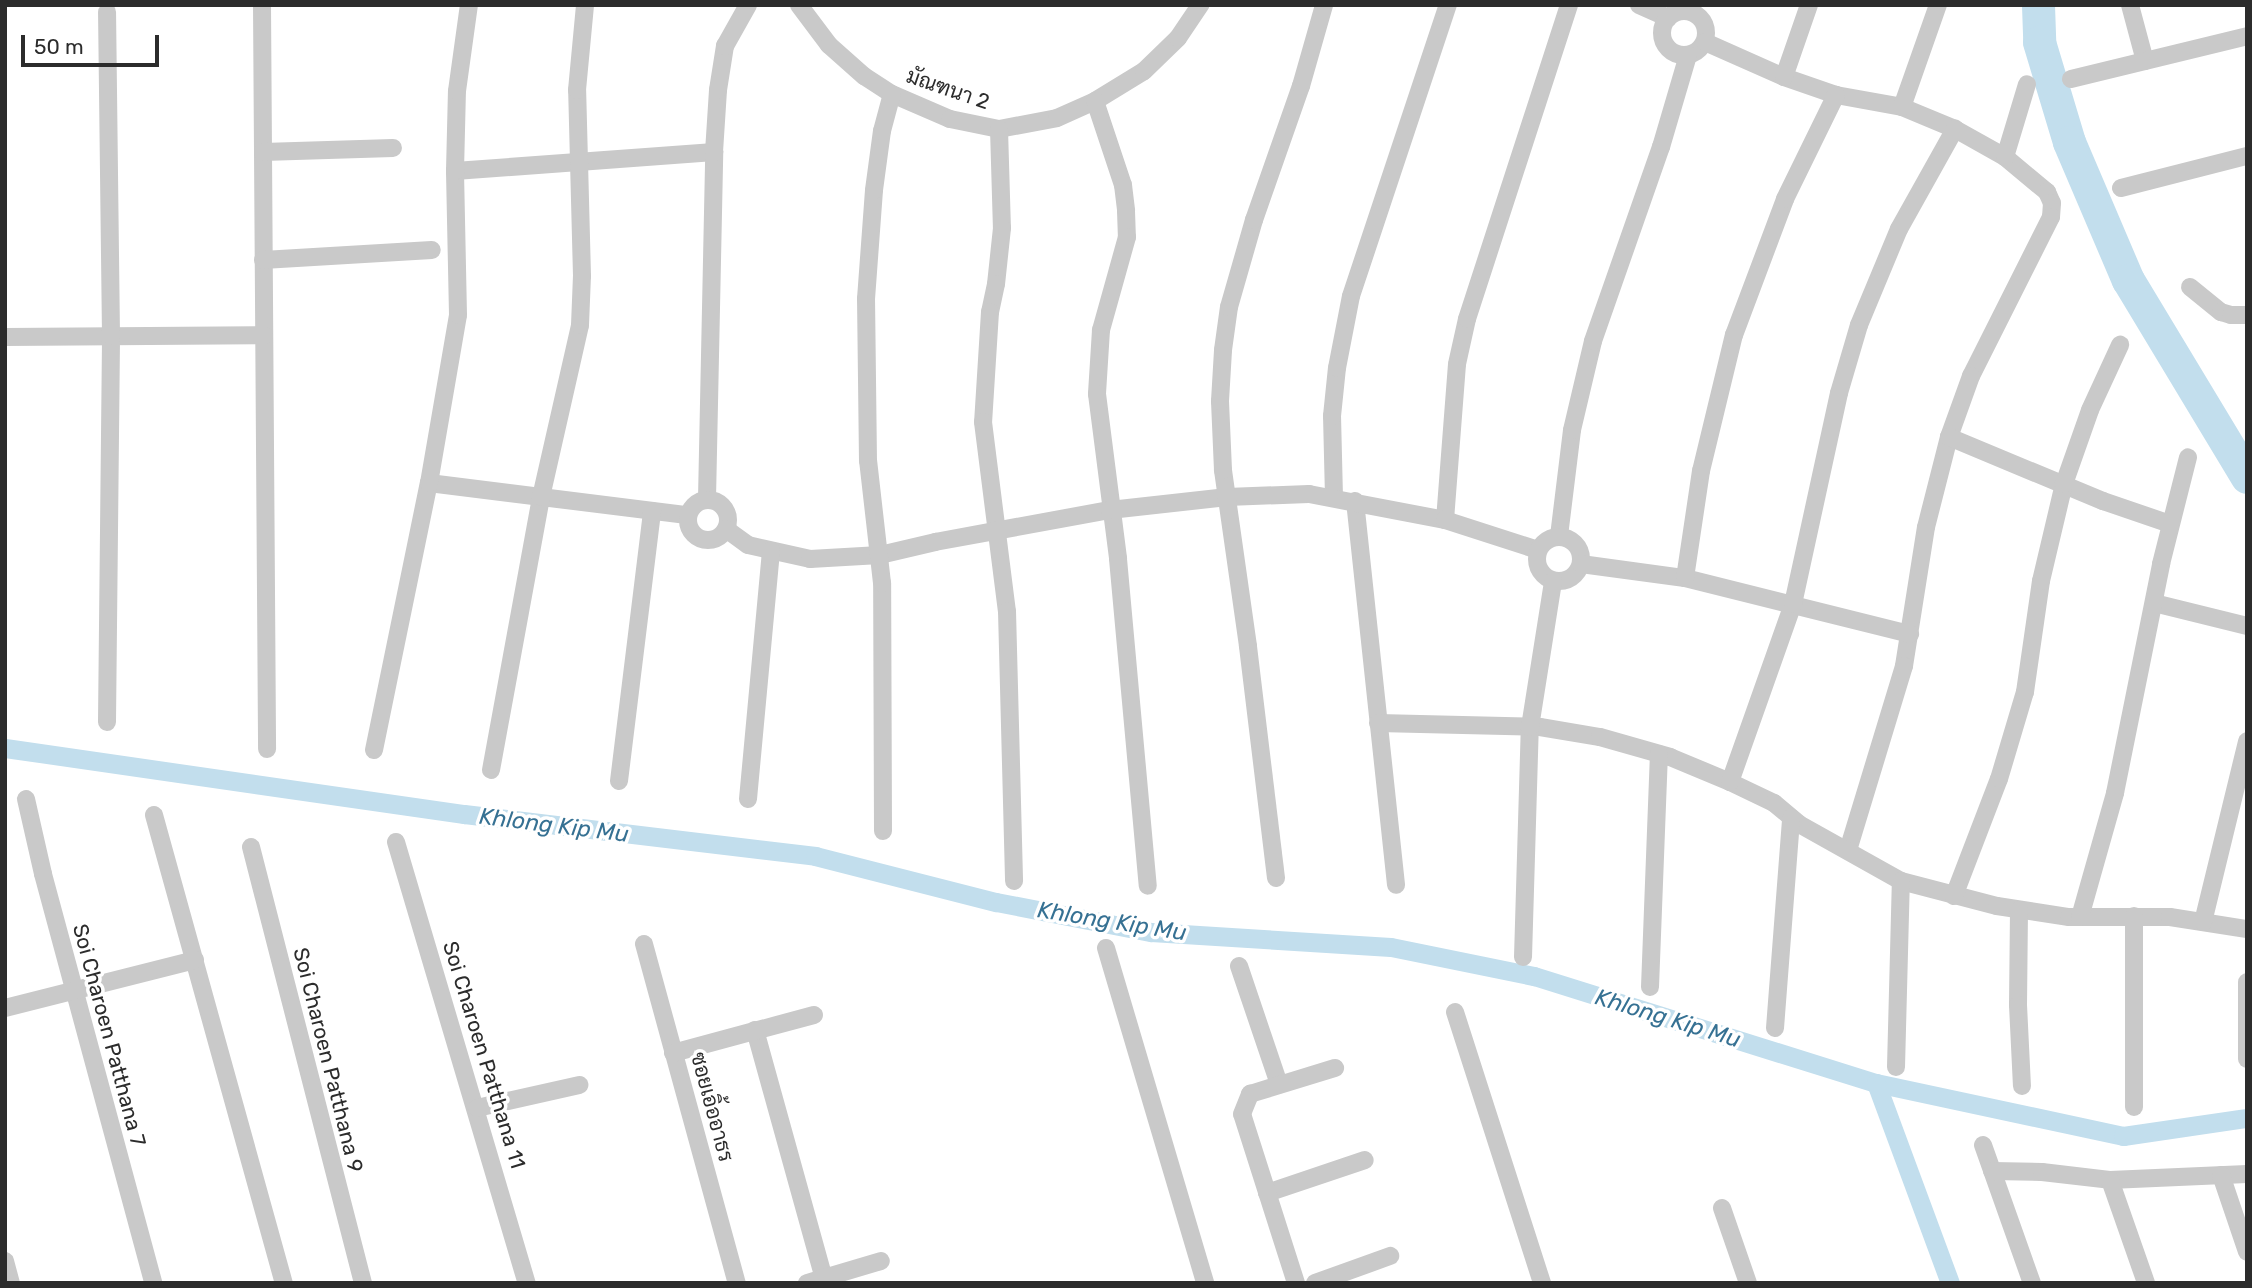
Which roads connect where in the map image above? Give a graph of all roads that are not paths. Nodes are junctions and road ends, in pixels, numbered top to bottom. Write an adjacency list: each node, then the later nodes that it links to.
1 (262, 5): 31 (street)
2 (470, 5): 36 (street)
3 (585, 5): 35 (street)
4 (748, 5): 32 (street)
5 (799, 5): 24 (street, มัณฑนา 2)
6 (1200, 5): 26 (street, มัณฑนา 2)
7 (1324, 5): 51 (street)
8 (1448, 5): 52 (street)
9 (1569, 5): 58 (street)
10 (1639, 5): 16 (street)
11 (1808, 5): 21 (street)
12 (1938, 5): 27 (street)
13 (2130, 5): 20 (street)
14 (1695, 9): 16 (street); 18 (street)
15 (107, 12): 43 (street)
16 (1668, 18): 19 (street)
17 (2247, 36): 20 (street)
18 (1705, 42): 19 (street); 21 (street)
19 (1688, 55): 62 (street)
20 (2145, 61): 22 (street)
21 (1784, 77): 25 (street)
22 (2071, 79)
23 (2027, 85): 34 (street)
24 (892, 94): 28 (street, มัณฑนา 2); 65 (street)
25 (1836, 95): 27 (street); 67 (street)
26 (1095, 101): 28 (street, มัณฑนา 2); 55 (street)
27 (1902, 107): 29 (street)
28 (999, 129): 61 (street)
29 (1955, 129): 34 (street); 70 (street)
30 (393, 148): 31 (street)
31 (263, 152): 39 (street)
32 (714, 152): 35 (street); 53 (street)
33 (2247, 156): 37 (street)
34 (2005, 157): 46 (street)
35 (577, 160): 36 (street); 50 (street)
36 (455, 171): 48 (street)
37 (2122, 188)
38 (432, 250): 39 (street)
39 (264, 260): 42 (street)
40 (2190, 287): 41 (street)
41 (2247, 315)
42 (264, 335): 43 (street); 77 (street)
43 (111, 336): 44 (street); 73 (street)
44 (5, 337)
45 (2120, 345): 49 (street)
46 (1949, 437): 49 (street); 72 (street)
47 (2188, 457): 59 (street)
48 (429, 483): 50 (street); 78 (street)
49 (2064, 484): 59 (street); 96 (street)
50 (541, 497): 56 (street); 80 (street)
51 (1227, 497): 52 (street); 55 (street); 91 (street)
52 (1334, 498): 54 (street)
53 (707, 499): 57 (street); 60 (street)
54 (1355, 501): 58 (street); 74 (street)
55 (1110, 510): 61 (street); 95 (street)
56 (652, 511): 57 (street); 81 (street)
57 (687, 515): 60 (street)
58 (1446, 520): 63 (street)
59 (2170, 524): 69 (street)
60 (726, 529): 64 (street)
61 (999, 531): 65 (street); 92 (street)
62 (1559, 536): 63 (street); 66 (street)
63 (1538, 550): 68 (street)
64 (771, 551): 65 (street); 84 (street)
65 (880, 555): 87 (street)
66 (1581, 564): 67 (street); 68 (street)
67 (1685, 578): 70 (street)
68 (1553, 581): 75 (street)
69 (2154, 603): 71 (street); 99 (street)
70 (1793, 604): 72 (street); 82 (street)
71 (2247, 626)
72 (1910, 634): 90 (street)
73 (107, 722)
74 (1378, 723): 75 (street); 94 (street)
75 (1530, 727): 79 (street); 104 (street)
76 (2247, 741): 100 (street)
77 (267, 749)
78 (374, 750)
79 (1659, 754): 82 (street); 108 (street)
80 (491, 770)
81 (619, 781)
82 (1730, 782): 86 (street)
83 (26, 799): 109 (street, Soi Charoen Patthana 7)
84 (748, 799)
85 (154, 815): 105 (street)
86 (1791, 818): 90 (street); 113 (street)
87 (883, 831)
88 (396, 842): 122 (street, Soi Charoen Patthana 11)
89 (251, 847): 140 (street, Soi Charoen Patthana 9)
90 (1848, 850): 93 (street)
91 (1276, 878)
92 (1014, 881)
93 (1901, 881): 96 (street); 117 (street)
94 (1396, 885)
95 (1148, 886)
96 (1954, 895): 97 (street)
97 (2019, 910): 99 (street); 121 (street)
98 (2134, 916): 99 (street); 100 (street); 123 (street)
99 (2080, 917)
100 (2203, 922): 101 (street)
101 (2247, 929)
102 (644, 944): 115 (street, ซอยเอิ้ออาธร)
103 (1106, 948): 143 (street)
104 (1523, 957)
105 (195, 960): 109 (street); 139 (street)
106 (1239, 966): 119 (street)
107 (2247, 982): 116 (street)
108 (1650, 986)
109 (74, 991): 110 (street); 138 (street, Soi Charoen Patthana 7)
110 (5, 1008)
111 (1455, 1012): 146 (street)
112 (814, 1015): 114 (street)
113 (1775, 1028)
114 (755, 1030): 115 (street); 136 (street)
115 (673, 1053): 142 (street, ซอยเอิ้ออาธร)
116 (2247, 1059)
117 (1896, 1067)
118 (1335, 1068): 119 (street)
119 (1279, 1084): 130 (street)
120 (579, 1085): 122 (street)
121 (2022, 1086)
122 (477, 1108): 141 (street, Soi Charoen Patthana 11)
123 (2134, 1108)
124 (1983, 1145): 126 (street)
125 (1365, 1160): 130 (street)
126 (1992, 1171): 129 (street); 148 (street)
127 (2247, 1174): 128 (street)
128 (2221, 1175): 129 (street); 132 (street)
129 (2110, 1180): 149 (street)
130 (1267, 1194): 144 (street)
131 (1722, 1208): 147 (street)
132 (2247, 1251)
133 (1390, 1256): 145 (street)
134 (5, 1261): 137 (street)
135 (881, 1261): 136 (street)
136 (819, 1281)
137 (11, 1283)
138 (153, 1283)
139 (284, 1283)
140 (363, 1283)
141 (527, 1283)
142 (737, 1283)
143 (1205, 1283)
144 (1296, 1283)
145 (1315, 1283)
146 (1542, 1283)
147 (1748, 1283)
148 (2032, 1283)
149 (2146, 1283)

